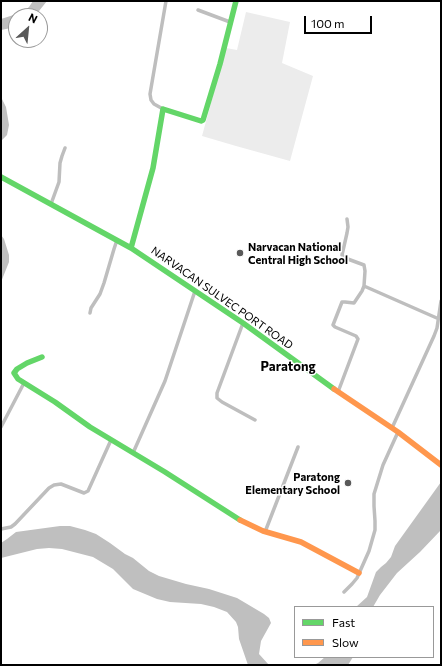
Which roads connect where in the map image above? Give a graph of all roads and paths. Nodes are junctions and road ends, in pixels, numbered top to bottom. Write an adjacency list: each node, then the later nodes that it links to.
1 (166, 1): 5 (street)
2 (236, 1): 4 (street)
3 (198, 10): 4 (street)
4 (230, 22): 5 (street)
5 (163, 109): 11 (street)
6 (65, 148): 8 (street)
7 (1, 177): 8 (street, NARVACAN SULVEC PORT ROAD)
8 (51, 204): 10 (street, NARVACAN SULVEC PORT ROAD)
9 (347, 219): 12 (street)
10 (117, 240): 11 (street, NARVACAN SULVEC PORT ROAD); 15 (street)
11 (131, 248): 13 (street, NARVACAN SULVEC PORT ROAD)
12 (364, 286): 16 (street); 20 (street)
13 (195, 291): 17 (street, NARVACAN SULVEC PORT ROAD); 27 (street)
14 (441, 301): 16 (street)
15 (90, 313)
16 (439, 319): 23 (street)
17 (243, 323): 20 (street, NARVACAN SULVEC PORT ROAD); 21 (street)
18 (42, 357): 19 (street)
19 (24, 383): 22 (street); 25 (street)
20 (338, 392): 23 (street, NARVACAN SULVEC PORT ROAD)
21 (256, 420)
22 (1, 427)
23 (392, 428): 24 (street, NARVACAN SULVEC PORT ROAD)
24 (398, 432): 28 (street, NARVACAN SULVEC PORT ROAD); 31 (street)
25 (111, 440): 27 (street); 29 (street)
26 (298, 447): 30 (street)
27 (133, 453): 30 (street)
28 (441, 465)
29 (1, 529)
30 (265, 532): 31 (street)
31 (360, 573): 32 (street)
32 (344, 592)

